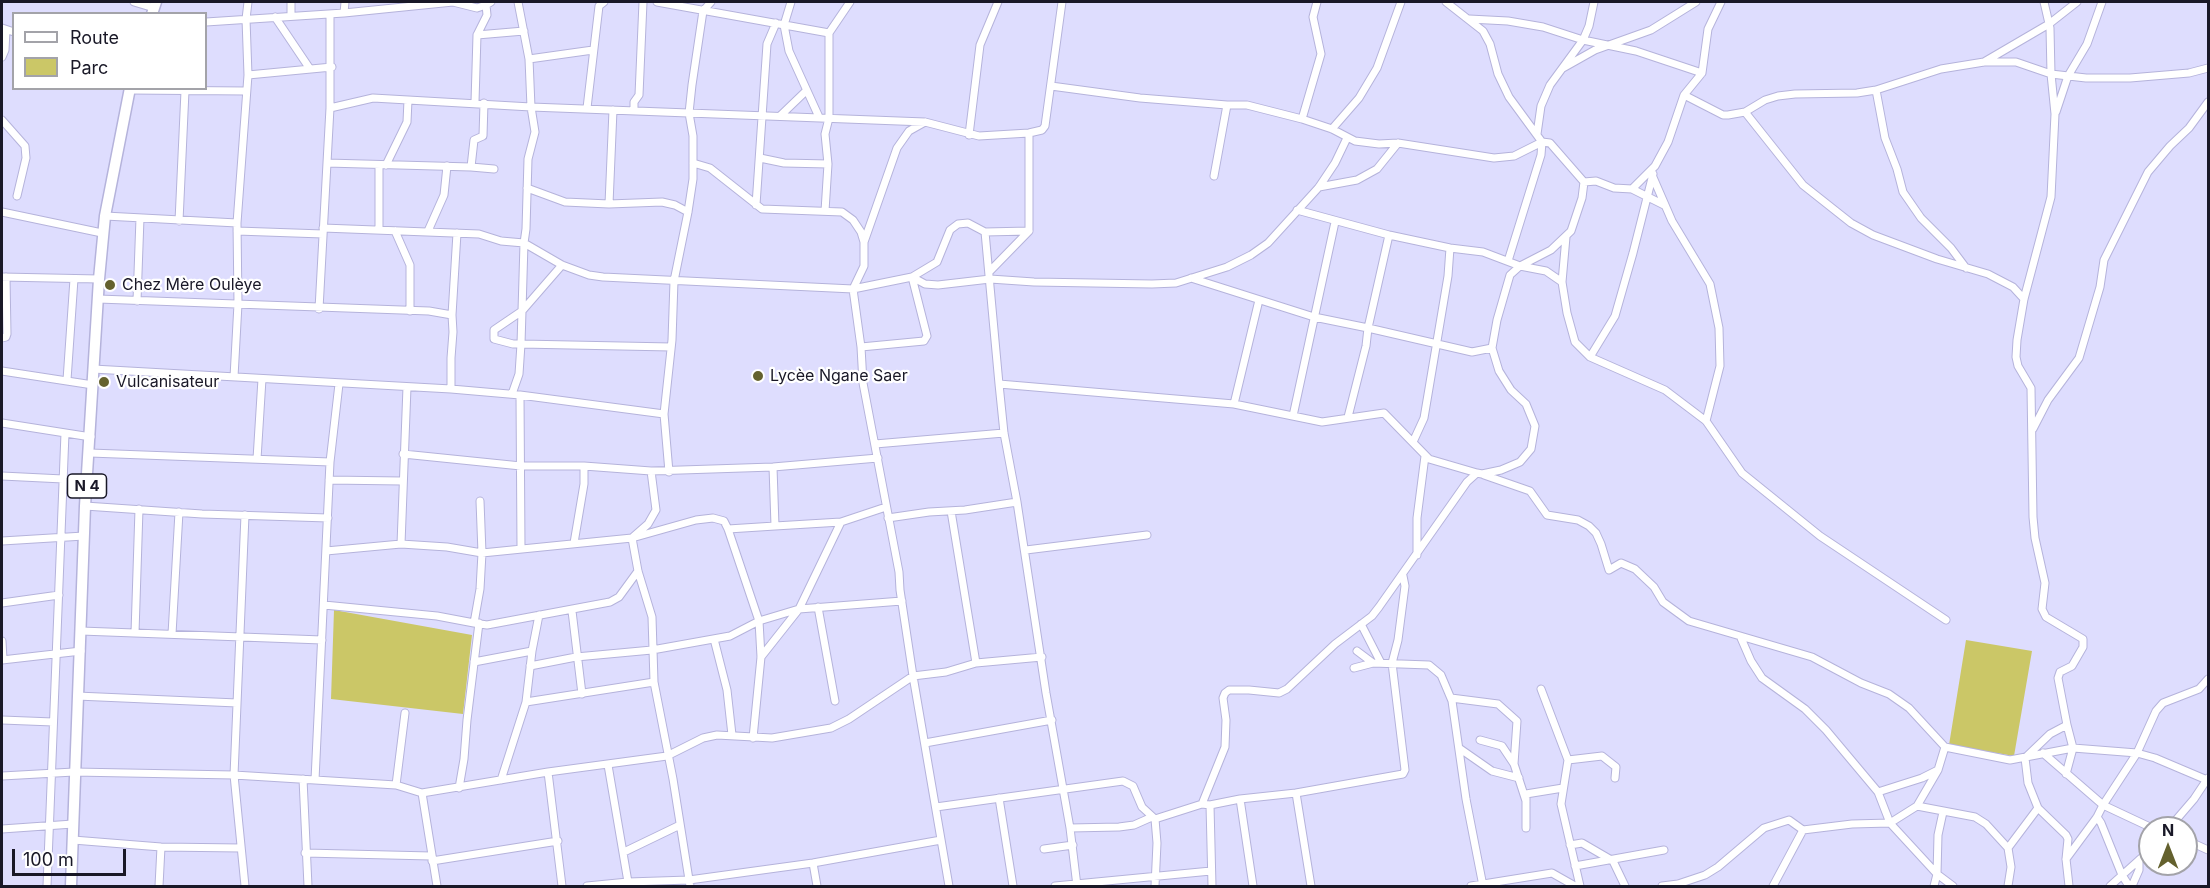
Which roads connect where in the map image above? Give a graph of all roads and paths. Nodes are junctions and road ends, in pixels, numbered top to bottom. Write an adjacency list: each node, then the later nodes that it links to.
1 (134, 2): 24 (street)
2 (248, 2): 30 (street)
3 (291, 2): 28 (street)
4 (345, 2): 26 (street)
5 (518, 2): 37 (street)
6 (604, 2): 42 (street)
7 (643, 2): 71 (street)
8 (657, 2): 25 (street)
9 (711, 2): 25 (street)
10 (790, 2): 34 (street)
11 (850, 2): 38 (street)
12 (999, 2): 85 (street)
13 (1062, 2): 54 (street)
14 (1317, 2): 79 (street)
15 (1401, 2): 82 (street)
16 (1446, 2): 31 (street)
17 (1594, 2): 40 (street)
18 (1696, 2): 41 (street)
19 (1721, 2): 50 (street)
20 (2044, 2): 35 (street)
21 (2077, 2): 35 (street)
22 (2102, 2): 53 (street)
23 (488, 3): 26 (street); 39 (street)
24 (154, 8)
25 (703, 11): 33 (street); 73 (street)
26 (344, 13): 27 (street)
27 (330, 14): 28 (street); 46 (street)
28 (291, 16): 29 (street)
29 (274, 17): 30 (street); 49 (street)
30 (246, 19): 32 (street); 52 (street)
31 (1469, 19): 40 (street); 84 (street)
32 (207, 22)
33 (776, 23): 34 (street); 75 (street)
34 (784, 24): 38 (street); 60 (street)
35 (2049, 24): 45 (street); 51 (street)
36 (7, 30): 43 (street)
37 (524, 31): 39 (street); 44 (street)
38 (829, 33): 78 (street)
39 (477, 35): 63 (street)
40 (1582, 39): 41 (street); 47 (street)
41 (1608, 44): 47 (street); 50 (street)
42 (593, 50): 44 (street); 69 (street)
43 (2, 57)
44 (529, 59): 67 (street)
45 (1984, 62): 51 (street); 57 (street)
46 (332, 67): 49 (street); 68 (street)
47 (1563, 68): 84 (street)
48 (2208, 68): 53 (street)
49 (310, 69): 52 (street)
50 (1702, 73): 61 (street)
51 (2051, 74): 53 (street); 74 (street)
52 (248, 75): 59 (street)
53 (2068, 76): 74 (street)
54 (1051, 86): 66 (street); 83 (street)
55 (130, 90): 113 (main road, N 4)
56 (157, 90): 58 (street)
57 (1876, 90): 72 (street); 134 (street)
58 (184, 91): 59 (street); 115 (street)
59 (246, 91): 117 (street)
60 (806, 91): 76 (street); 77 (street)
61 (1684, 95): 72 (street); 95 (street)
62 (408, 100): 63 (street); 68 (street); 93 (street)
63 (475, 102): 65 (street)
64 (2208, 102): 179 (street)
65 (484, 103): 67 (street); 96 (street)
66 (1227, 105): 79 (street); 99 (street)
67 (531, 107): 69 (street); 102 (street)
68 (330, 108): 90 (street)
69 (587, 108): 70 (street)
70 (613, 110): 71 (street); 106 (street)
71 (634, 111): 73 (street)
72 (1744, 112): 134 (street)
73 (689, 113): 75 (street); 91 (street)
74 (2055, 114): 144 (street)
75 (763, 115): 76 (street); 89 (street)
76 (780, 116): 77 (street)
77 (819, 117): 78 (street)
78 (830, 118): 81 (street); 92 (street)
79 (1302, 119): 82 (street)
80 (2, 120): 104 (street)
81 (925, 122): 85 (street); 128 (street)
82 (1332, 129): 86 (street)
83 (1029, 133): 85 (street); 122 (street)
84 (1537, 134): 87 (street)
85 (969, 135)
86 (1347, 138): 88 (street); 101 (street)
87 (1542, 142): 88 (street); 100 (street); 131 (street)
88 (1398, 143): 101 (street)
89 (760, 158): 92 (street); 107 (street)
90 (327, 163): 93 (street); 119 (street)
91 (693, 163): 107 (street); 112 (street)
92 (828, 164): 110 (street)
93 (383, 165): 94 (street); 118 (street)
94 (447, 166): 96 (street); 121 (street)
95 (1655, 166): 98 (street); 103 (street)
96 (471, 167): 97 (street)
97 (494, 169)
98 (1652, 175): 105 (street); 108 (street)
99 (1214, 176)
100 (1584, 182): 103 (street); 127 (street)
101 (1319, 186): 109 (street)
102 (527, 188): 106 (street); 129 (street)
103 (1632, 189): 105 (street)
104 (17, 196)
105 (1647, 198): 108 (street); 161 (street)
106 (609, 204): 112 (street)
107 (756, 205): 110 (street)
108 (1664, 205): 177 (street)
109 (1297, 210): 116 (street); 138 (street)
110 (825, 211): 128 (street)
111 (2, 212): 124 (street)
112 (688, 212): 141 (street)
113 (105, 216): 114 (street); 124 (main road, N 4)
114 (141, 218): 115 (street); 147 (street)
115 (179, 221): 117 (street)
116 (1335, 222): 126 (street); 153 (street)
117 (237, 227): 119 (street); 148 (street)
118 (379, 230): 119 (street); 120 (street)
119 (323, 231): 149 (street)
120 (395, 231): 121 (street); 150 (street)
121 (428, 231): 125 (street)
122 (1029, 231): 123 (street); 135 (street)
123 (985, 232): 135 (street); 137 (street)
124 (102, 233): 140 (main road, N 4)
125 (457, 233): 129 (street); 152 (street)
126 (1389, 235): 130 (street); 154 (street)
127 (1566, 236): 133 (street); 142 (street)
128 (864, 242): 143 (street)
129 (524, 243): 132 (street); 151 (street)
130 (1450, 248): 131 (street); 156 (street)
131 (1508, 261): 133 (street)
132 (561, 265): 141 (street); 151 (street)
133 (1520, 266): 142 (street); 160 (street)
134 (1966, 268): 144 (street)
135 (989, 275): 137 (street); 138 (street); 168 (street)
136 (4, 277): 139 (street); 155 (street)
137 (912, 277): 143 (street); 159 (street)
138 (1191, 278): 146 (street)
139 (74, 279): 140 (street); 166 (street)
140 (99, 279): 145 (main road, N 4)
141 (674, 280): 143 (street); 158 (street)
142 (1562, 282): 161 (street)
143 (853, 290): 159 (street)
144 (2024, 298): 179 (street)
145 (98, 299): 147 (street); 162 (main road, N 4)
146 (1259, 300): 153 (street); 173 (street)
147 (137, 301): 148 (street)
148 (238, 304): 149 (street); 164 (street)
149 (319, 309): 150 (street)
150 (410, 311): 152 (street)
151 (522, 311): 157 (street); 157 (street)
152 (452, 315): 171 (street)
153 (1314, 317): 154 (street); 175 (street)
154 (1368, 328): 156 (street); 176 (street)
155 (2, 338)
156 (1436, 342): 160 (street); 183 (street)
157 (521, 344): 158 (street); 172 (street)
158 (671, 347): 174 (street)
159 (861, 347): 184 (street)
160 (1492, 348): 196 (street)
161 (1590, 357): 177 (street)
162 (93, 369): 164 (street); 169 (main road, N 4)
163 (2, 371): 166 (street)
164 (234, 377): 165 (street)
165 (261, 379): 167 (street); 189 (street)
166 (67, 380): 169 (street)
167 (339, 384): 170 (street); 190 (street)
168 (999, 384): 173 (street); 181 (street)
169 (93, 385): 182 (main road, N 4)
170 (407, 387): 171 (street); 186 (street)
171 (451, 389): 172 (street)
172 (516, 395): 174 (street); 191 (street)
173 (1234, 404): 175 (street)
174 (664, 414): 195 (street)
175 (1293, 416): 176 (street)
176 (1348, 417): 183 (street)
177 (1706, 421): 236 (street)
178 (2, 423): 180 (street)
179 (2032, 431): 277 (street)
180 (65, 433): 182 (street); 198 (street)
181 (1004, 433): 184 (street); 202 (street)
182 (90, 437): 185 (main road, N 4)
183 (1413, 442): 187 (street)
184 (875, 444): 188 (street)
185 (90, 453): 189 (street); 203 (main road, N 4)
186 (403, 454): 191 (street); 200 (street)
187 (1425, 456): 196 (street); 225 (street)
188 (878, 458): 193 (street); 204 (street)
189 (257, 459): 190 (street)
190 (330, 462): 199 (street)
191 (521, 466): 192 (street); 221 (street)
192 (584, 466): 194 (street); 219 (street)
193 (773, 467): 195 (street); 212 (street)
194 (651, 471): 195 (street); 217 (street)
195 (669, 472)
196 (1480, 473): 225 (street); 244 (street)
197 (2, 476): 198 (street)
198 (63, 479): 216 (street)
199 (329, 480): 200 (street); 209 (street)
200 (402, 481): 220 (street)
201 (480, 501): 224 (street)
202 (1017, 502): 206 (street); 222 (street)
203 (86, 506): 205 (street); 215 (main road, N 4)
204 (886, 507): 210 (street); 211 (street)
205 (139, 509): 207 (street); 241 (street)
206 (951, 510): 210 (street); 258 (street)
207 (179, 512): 208 (street); 242 (street)
208 (246, 515): 209 (street); 243 (street)
209 (328, 518): 223 (street)
210 (888, 518): 229 (street)
211 (841, 522): 212 (street); 233 (street)
212 (775, 526): 213 (street)
213 (728, 529): 217 (street); 237 (street)
214 (1147, 535): 222 (street)
215 (84, 536): 216 (street); 240 (main road, N 4)
216 (61, 538): 218 (street); 228 (street)
217 (632, 538): 219 (street); 226 (street)
218 (2, 541)
219 (574, 543): 221 (street)
220 (401, 544): 223 (street); 224 (street)
221 (521, 548): 224 (street)
222 (1026, 550): 255 (street)
223 (326, 551): 231 (street)
224 (482, 553): 238 (street)
225 (1417, 555): 227 (street)
226 (638, 571): 234 (street); 248 (street)
227 (1402, 576): 239 (street); 260 (street)
228 (59, 596): 230 (street); 252 (street)
229 (902, 601): 232 (street); 263 (street)
230 (2, 603)
231 (324, 605): 238 (street); 246 (street)
232 (818, 607): 233 (street); 270 (street)
233 (800, 609): 237 (street); 254 (street)
234 (572, 611): 235 (street); 253 (street)
235 (539, 615): 238 (street); 250 (street)
236 (1946, 620)
237 (759, 621): 245 (street); 254 (street)
238 (476, 623): 257 (street)
239 (1360, 624): 259 (street); 315 (street)
240 (81, 631): 241 (street); 249 (main road, N 4)
241 (135, 633): 242 (street)
242 (172, 634): 243 (street)
243 (240, 636): 246 (street); 272 (street)
244 (1741, 638): 282 (street); 309 (street)
245 (714, 639): 248 (street); 278 (street)
246 (322, 640): 303 (street)
247 (2, 641): 256 (street)
248 (652, 650): 253 (street); 265 (street)
249 (81, 651): 252 (street); 268 (main road, N 4)
250 (532, 651): 257 (street); 261 (street)
251 (1357, 651): 259 (street)
252 (56, 653): 256 (street); 276 (street)
253 (576, 657): 261 (street); 267 (street)
254 (761, 657): 279 (street)
255 (1042, 657): 258 (street); 275 (street)
256 (2, 659)
257 (474, 662): 306 (street)
258 (976, 663): 263 (street)
259 (1377, 663): 260 (street); 262 (street)
260 (1392, 663): 269 (street); 311 (street)
261 (531, 666): 271 (street)
262 (1354, 668)
263 (913, 676): 279 (street); 281 (street)
264 (2208, 679): 286 (street)
265 (654, 682): 267 (street); 287 (street)
266 (1541, 689): 289 (street)
267 (582, 694): 271 (street)
268 (77, 696): 272 (street); 293 (main road, N 4)
269 (1451, 698): 283 (street); 290 (street)
270 (835, 701)
271 (526, 702): 304 (street)
272 (237, 704): 297 (street)
273 (405, 712): 305 (street)
274 (2, 720): 276 (street)
275 (1052, 720): 281 (street); 308 (street)
276 (53, 722): 295 (street)
277 (2067, 725): 284 (street); 288 (street)
278 (732, 735): 279 (street); 287 (street)
279 (753, 738)
280 (1480, 740): 290 (street)
281 (925, 743): 318 (street)
282 (1945, 747): 288 (street); 292 (street)
283 (1459, 748): 299 (street); 359 (street)
284 (2073, 748): 285 (street); 286 (street); 296 (street)
285 (2043, 753): 288 (street); 296 (street)
286 (2137, 753): 302 (street); 316 (street)
287 (667, 756): 291 (street); 328 (street)
288 (2025, 758): 319 (street)
289 (1568, 760): 300 (street); 307 (street)
290 (1514, 764): 299 (street)
291 (608, 765): 294 (street); 343 (street)
292 (1938, 770): 309 (street); 317 (street)
293 (74, 772): 295 (street); 297 (street); 326 (main road, N 4)
294 (548, 772): 304 (street); 335 (street)
295 (51, 774): 298 (street); 327 (street)
296 (2066, 774): 316 (street)
297 (234, 775): 301 (street); 339 (street)
298 (2, 776)
299 (1519, 778): 314 (street)
300 (1615, 778)
301 (303, 779): 303 (street); 344 (street)
302 (2208, 779): 321 (street)
303 (315, 780): 305 (street)
304 (501, 780): 306 (street)
305 (396, 785): 310 (street)
306 (459, 788): 310 (street)
307 (1563, 788): 314 (street); 337 (street)
308 (1064, 790): 312 (street); 323 (street); 329 (street)
309 (1878, 792): 325 (street)
310 (422, 793): 345 (street)
311 (1296, 793): 313 (street); 375 (street)
312 (999, 798): 318 (street); 370 (street)
313 (1240, 799): 315 (street); 374 (street)
314 (1526, 801): 330 (street)
315 (1206, 804): 323 (street); 351 (street)
316 (2103, 805): 322 (street); 324 (street)
317 (1917, 806): 320 (street); 325 (street)
318 (936, 807): 334 (street)
319 (2038, 808): 340 (street); 347 (street)
320 (1943, 812): 340 (street); 353 (street)
321 (2179, 816)
322 (2097, 817): 347 (street); 354 (street)
323 (1154, 818): 329 (street); 355 (street)
324 (2138, 821)
325 (1890, 823): 332 (street); 353 (street)
326 (73, 824): 327 (street); 333 (main road, N 4)
327 (50, 825): 331 (street); 360 (street)
328 (680, 825): 343 (street); 357 (street)
329 (1070, 828): 336 (street)
330 (1526, 828)
331 (2, 829)
332 (1803, 830): 379 (street); 380 (street)
333 (73, 840): 338 (street); 361 (main road, N 4)
334 (941, 840): 349 (street); 369 (street)
335 (558, 841): 345 (street); 366 (street)
336 (1072, 845): 341 (street); 358 (street)
337 (1570, 845): 346 (street); 350 (street)
338 (161, 847): 339 (street); 362 (street)
339 (241, 848): 363 (street)
340 (2008, 848): 383 (street)
341 (1044, 849)
342 (1664, 850): 346 (street)
343 (624, 852): 356 (street)
344 (305, 853): 345 (street); 364 (street)
345 (432, 859): 365 (street)
346 (1611, 859): 350 (street); 378 (street)
347 (2066, 859): 384 (street)
348 (2138, 861): 354 (street)
349 (813, 862): 357 (street); 368 (street)
350 (1575, 866): 377 (street)
351 (1212, 872): 355 (street); 373 (street)
352 (2138, 872): 386 (street)
353 (1937, 874): 381 (street); 382 (street)
354 (2122, 875): 385 (street); 386 (street)
355 (1155, 876): 358 (street); 372 (street)
356 (628, 882): 357 (street); 367 (street)
357 (690, 883)
358 (1077, 885): 371 (street)
359 (1483, 885): 376 (street); 377 (street)
360 (47, 886)
361 (71, 886)
362 (159, 886)
363 (245, 886)
364 (308, 886)
365 (437, 886)
366 (562, 886)
367 (587, 886)
368 (817, 886)
369 (949, 886)
370 (1013, 886)
371 (1055, 886)
372 (1155, 886)
373 (1212, 886)
374 (1253, 886)
375 (1311, 886)
376 (1471, 886)
377 (1578, 886)
378 (1624, 886)
379 (1662, 886)
380 (1773, 886)
381 (1934, 886)
382 (1953, 886)
383 (2008, 886)
384 (2069, 886)
385 (2110, 886)
386 (2131, 886)

